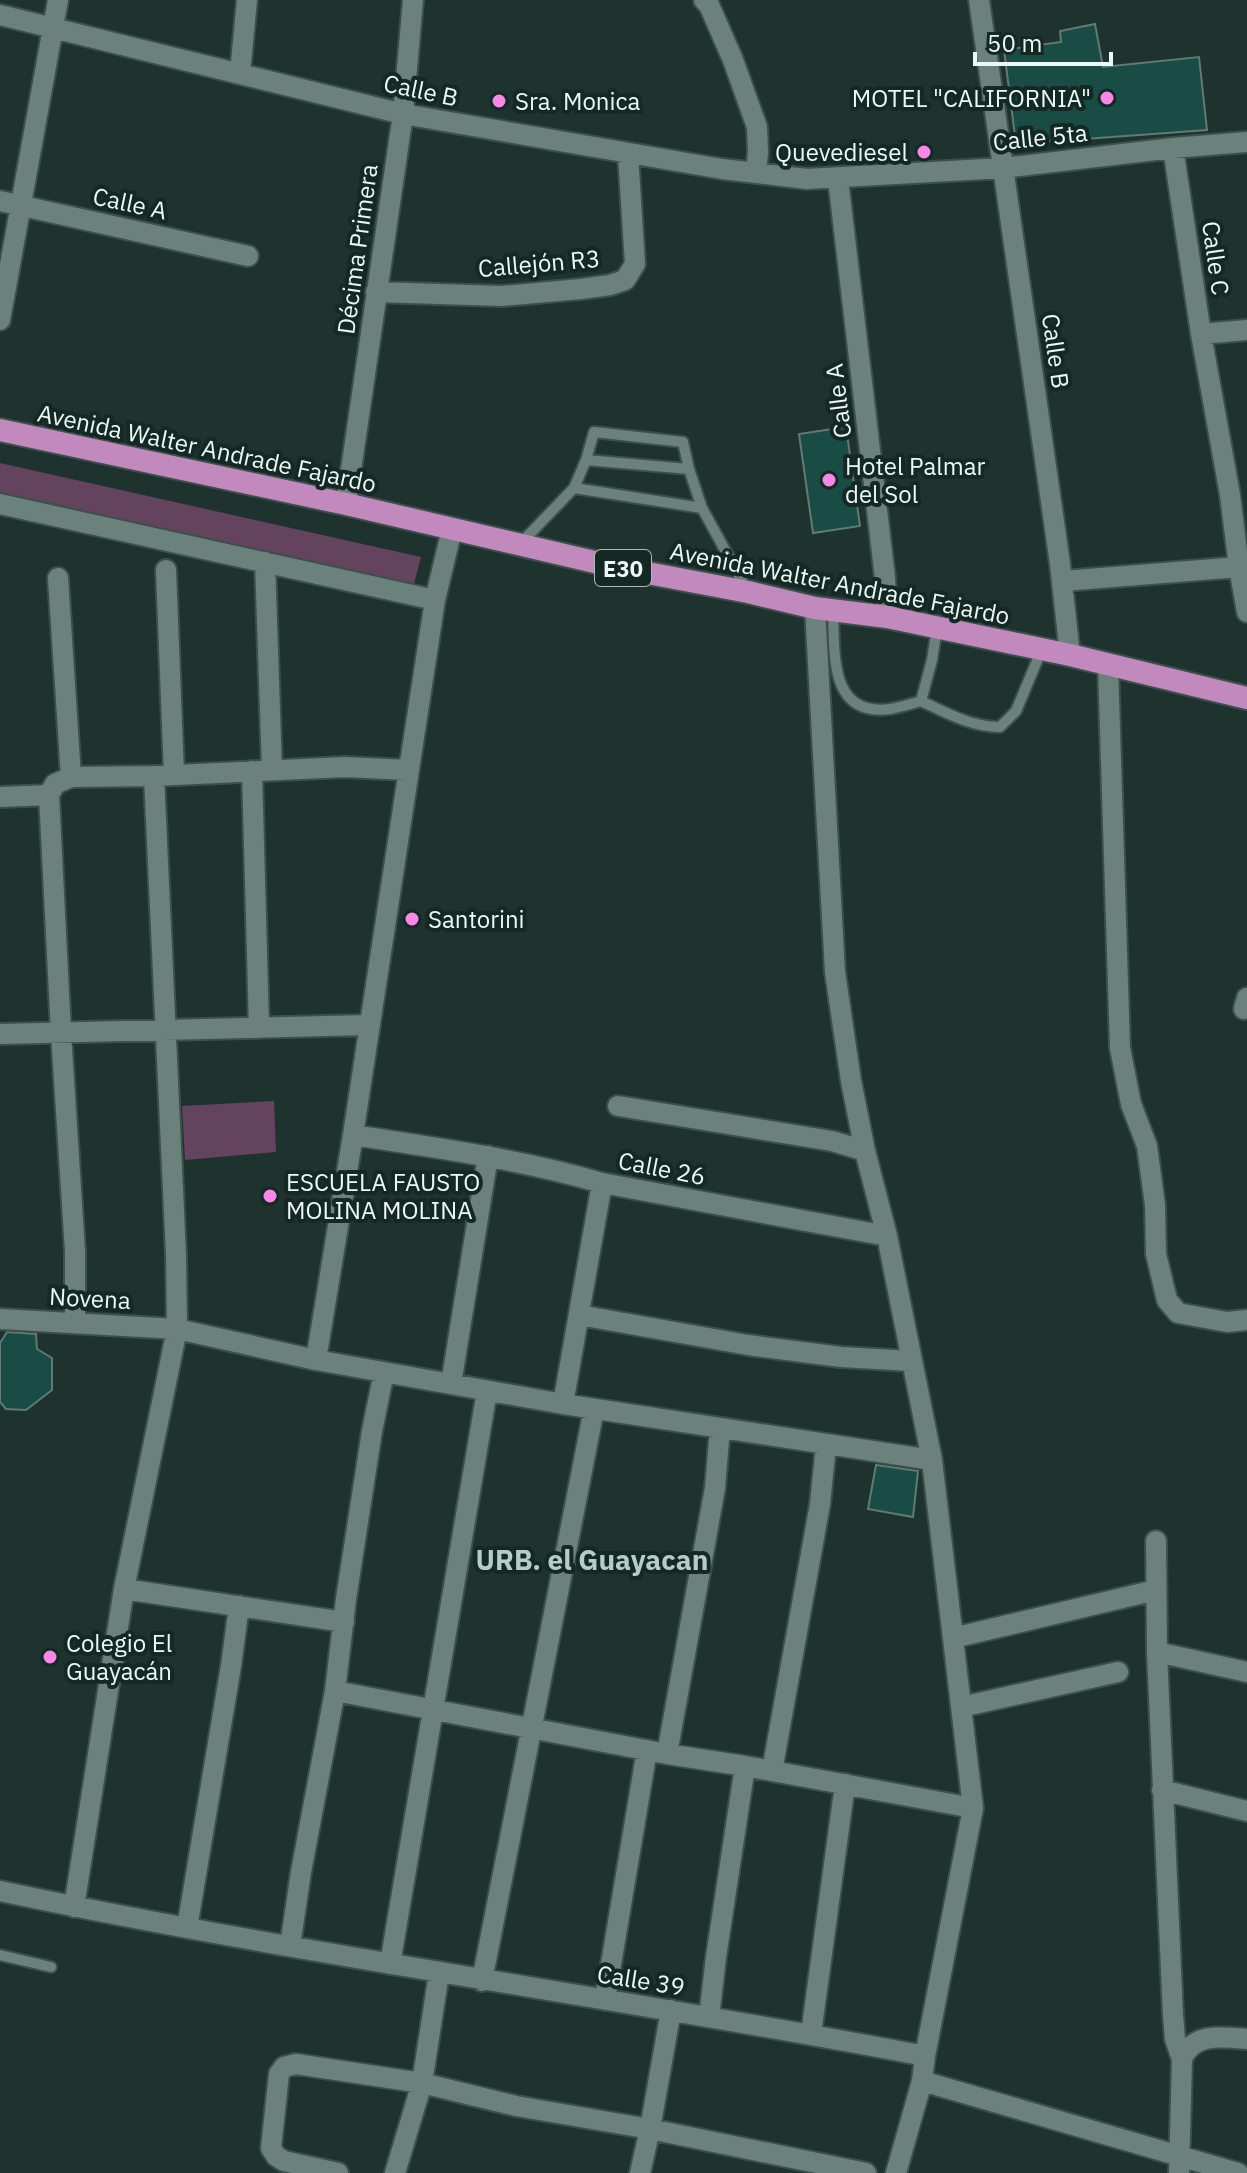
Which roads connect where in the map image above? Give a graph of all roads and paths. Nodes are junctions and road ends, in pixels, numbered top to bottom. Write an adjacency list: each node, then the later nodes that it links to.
1 (58, 0): 7 (street)
2 (247, 0): 8 (street)
3 (413, 0): 9 (street, Décima Primera)
4 (704, 0): 14 (street)
5 (979, 0): 13 (street, Calle B)
6 (0, 15): 7 (street, Calle B)
7 (52, 28): 8 (street, Calle B); 17 (street)
8 (240, 73): 9 (street, Calle B)
9 (403, 114): 12 (street, Calle B); 19 (street, Décima Primera)
10 (1247, 142): 11 (street, Calle 5ta)
11 (1173, 148): 13 (street, Calle 5ta); 22 (street, Calle C)
12 (628, 154): 14 (street, Calle B); 19 (street, Callejón R3)
13 (1003, 168): 15 (street, Calle 5ta); 37 (street, Calle B)
14 (756, 173): 15 (street, Calle B)
15 (838, 179): 42 (street, Calle A)
16 (0, 201): 17 (street, Calle A)
17 (21, 206): 18 (street, Calle A); 20 (street)
18 (248, 256)
19 (376, 292): 29 (street, Décima Primera)
20 (0, 320)
21 (1247, 330): 22 (street)
22 (1201, 334): 27 (street, Calle C)
23 (0, 430): 29 (main road, Avenida Walter Andrade Fajardo / E30)
24 (586, 460): 25 (lane); 25 (lane); 26 (lane)
25 (689, 469): 30 (lane)
26 (574, 488): 30 (lane); 32 (lane)
27 (1238, 494): 34 (street, Calle C)
28 (0, 504): 33 (street)
29 (346, 504): 31 (main road, Avenida Walter Andrade Fajardo / E30)
30 (702, 508): 38 (lane)
31 (452, 529): 32 (main road, Avenida Walter Andrade Fajardo / E30); 39 (street)
32 (520, 544): 38 (main road, Avenida Walter Andrade Fajardo / E30)
33 (265, 562): 39 (street); 50 (street)
34 (1239, 567): 37 (street); 41 (street, Calle C)
35 (166, 570): 51 (street)
36 (58, 578): 52 (street)
37 (1063, 581): 45 (street, Calle B)
38 (748, 592): 40 (main road, Avenida Walter Andrade Fajardo / E30)
39 (435, 600): 49 (street)
40 (824, 609): 42 (main road, Avenida Walter Andrade Fajardo / E30); 48 (lane); 62 (street)
41 (1247, 612)
42 (887, 617): 43 (main road, Avenida Walter Andrade Fajardo / E30)
43 (937, 628): 44 (main road, Avenida Walter Andrade Fajardo / E30); 48 (lane)
44 (1042, 649): 45 (main road, Avenida Walter Andrade Fajardo / E30); 48 (lane)
45 (1070, 655): 46 (main road, Avenida Walter Andrade Fajardo / E30)
46 (1108, 665): 47 (main road, Avenida Walter Andrade Fajardo / E30); 68 (street)
47 (1247, 697)
48 (921, 701)
49 (408, 770): 50 (street); 55 (street)
50 (262, 771): 51 (street); 56 (street)
51 (164, 775): 52 (street); 57 (street)
52 (71, 777): 53 (street)
53 (49, 795): 54 (street); 58 (street)
54 (0, 797)
55 (368, 1025): 56 (street); 61 (street)
56 (259, 1028): 57 (street)
57 (166, 1029): 58 (street); 70 (street)
58 (61, 1033): 59 (street); 69 (street)
59 (0, 1034)
60 (618, 1106): 62 (street)
61 (353, 1135): 63 (street); 71 (street)
62 (865, 1151): 65 (street)
63 (488, 1156): 64 (street); 74 (street)
64 (602, 1183): 65 (street, Calle 26); 66 (street, Calle 26)
65 (887, 1236): 72 (street)
66 (579, 1315): 72 (street); 76 (street, Calle 26)
67 (0, 1319): 69 (street, Novena)
68 (1247, 1320)
69 (75, 1323): 70 (street, Novena)
70 (177, 1329): 71 (street, Novena); 82 (street)
71 (316, 1360): 73 (street, Novena)
72 (911, 1361): 80 (street)
73 (384, 1372): 74 (street, Novena); 85 (street)
74 (451, 1384): 75 (street, Novena)
75 (487, 1391): 76 (street, Novena); 92 (street)
76 (563, 1404): 77 (street, Novena)
77 (594, 1409): 78 (street, Novena); 93 (street)
78 (720, 1428): 79 (street, Novena); 94 (street)
79 (826, 1445): 80 (street, Novena); 96 (street)
80 (932, 1460): 86 (street)
81 (1156, 1541): 83 (street)
82 (124, 1589): 84 (street); 102 (street)
83 (1156, 1590): 86 (street); 87 (street)
84 (239, 1606): 85 (street); 103 (street)
85 (344, 1622): 90 (street)
86 (953, 1638): 91 (street)
87 (1157, 1652): 89 (street); 98 (street)
88 (1118, 1672): 91 (street)
89 (1247, 1672)
90 (335, 1691): 92 (street); 104 (street)
91 (961, 1707): 99 (street)
92 (434, 1710): 93 (street); 106 (street)
93 (532, 1729): 94 (street); 109 (street)
94 (657, 1752): 95 (street); 110 (street)
95 (745, 1766): 96 (street); 112 (street)
96 (772, 1771): 97 (street)
97 (845, 1784): 99 (street); 113 (street)
98 (1162, 1790): 100 (street); 116 (street)
99 (973, 1808): 115 (street)
100 (1247, 1811)
101 (0, 1891): 102 (street, Calle 39)
102 (74, 1907): 103 (street, Calle 39)
103 (187, 1928): 104 (street, Calle 39)
104 (290, 1946): 106 (street, Calle 39)
105 (0, 1955): 107 (lane)
106 (390, 1964): 108 (street, Calle 39)
107 (51, 1967)
108 (439, 1973): 109 (street, Calle 39); 118 (street)
109 (482, 1981): 110 (street, Calle 39)
110 (605, 2000): 111 (street, Calle 39)
111 (671, 2010): 112 (street, Calle 39); 119 (street)
112 (709, 2017): 113 (street, Calle 39)
113 (811, 2034): 115 (street, Calle 39)
114 (1247, 2039): 116 (street)
115 (925, 2056): 117 (street)
116 (1182, 2059): 120 (street)
117 (922, 2081): 120 (street); 125 (street)
118 (422, 2083): 119 (street); 121 (street); 122 (street)
119 (650, 2129): 123 (street); 124 (street)
120 (1179, 2164): 126 (street)
121 (338, 2173)
122 (395, 2173)
123 (640, 2173)
124 (866, 2173)
125 (896, 2173)
126 (1238, 2173)

